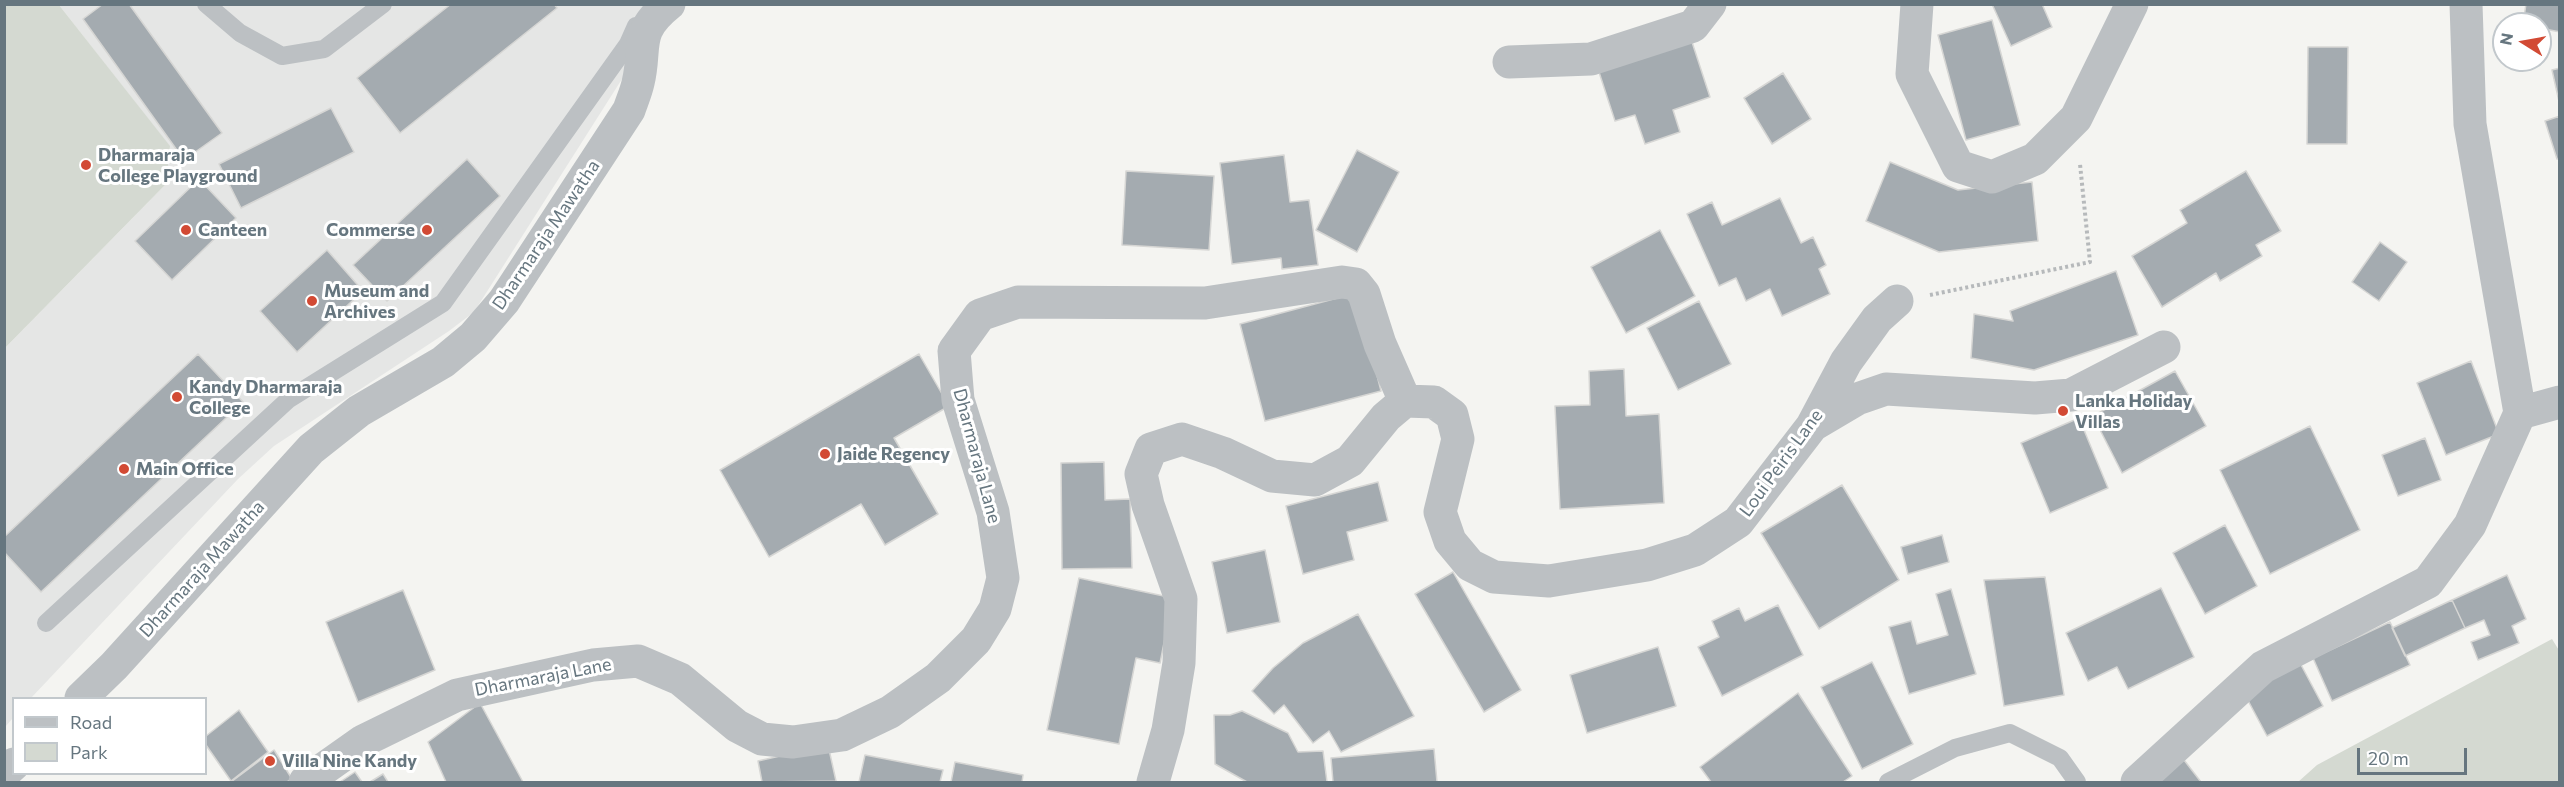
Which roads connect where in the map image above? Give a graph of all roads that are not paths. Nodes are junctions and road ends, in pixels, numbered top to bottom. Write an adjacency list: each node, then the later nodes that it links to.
1 (206, 4): 2 (lane)
2 (383, 4)
3 (645, 4): 16 (lane)
4 (669, 4): 17 (street, Dharmaraja Mawatha)
5 (1710, 4): 9 (street)
6 (1917, 4): 7 (street)
7 (2132, 4)
8 (2466, 4): 14 (street)
9 (1509, 62)
10 (1897, 301): 15 (street, Loui Peiris Lane)
11 (2164, 347): 15 (street)
12 (1405, 401): 15 (street, Loui Peiris Lane); 18 (street, Dharmaraja Lane); 19 (street)
13 (2559, 402): 14 (street)
14 (2520, 413): 22 (street)
15 (1812, 426)
16 (46, 623)
17 (83, 697)
18 (305, 783)
19 (1153, 783)
20 (1888, 783): 21 (lane)
21 (2077, 783)
22 (2137, 783)

